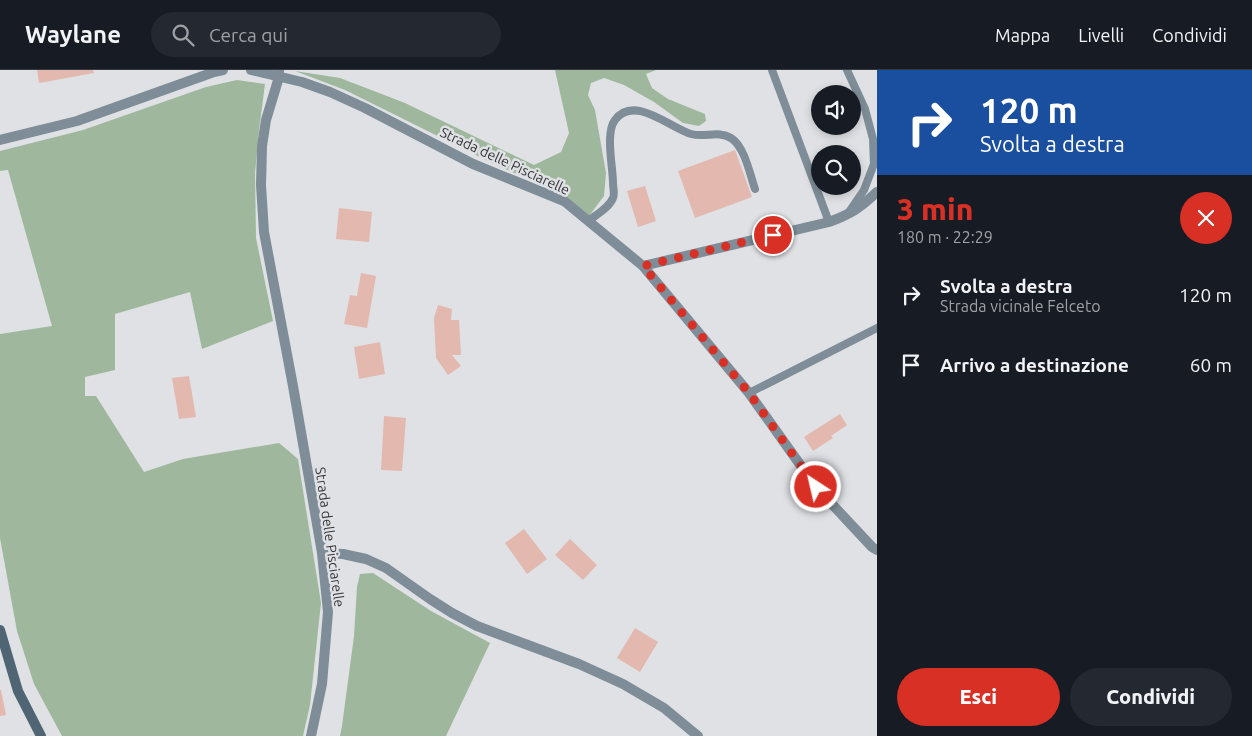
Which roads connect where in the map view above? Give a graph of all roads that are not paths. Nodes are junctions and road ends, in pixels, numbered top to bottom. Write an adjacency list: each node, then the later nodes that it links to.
1 (223, 70): 6 (street)
2 (250, 70): 5 (street, Strada delle Pisciarelle)
3 (772, 70): 11 (lane)
4 (848, 70): 9 (lane)
5 (279, 73): 10 (street, Strada delle Pisciarelle); 16 (street, Strada delle Pisciarelle)
6 (0, 140)
7 (755, 189): 10 (lane)
8 (877, 192): 9 (street)
9 (846, 216): 11 (street)
10 (588, 221): 12 (street, Strada delle Pisciarelle)
11 (829, 222): 12 (street)
12 (643, 266): 14 (street, Strada delle Pisciarelle)
13 (877, 328): 14 (lane)
14 (749, 393): 15 (street, Strada delle Pisciarelle)
15 (877, 550)
16 (322, 553): 19 (street, Strada delle Pisciarelle); 20 (street)
17 (0, 630): 18 (main road)
18 (41, 736)
19 (311, 736)
20 (698, 736)

